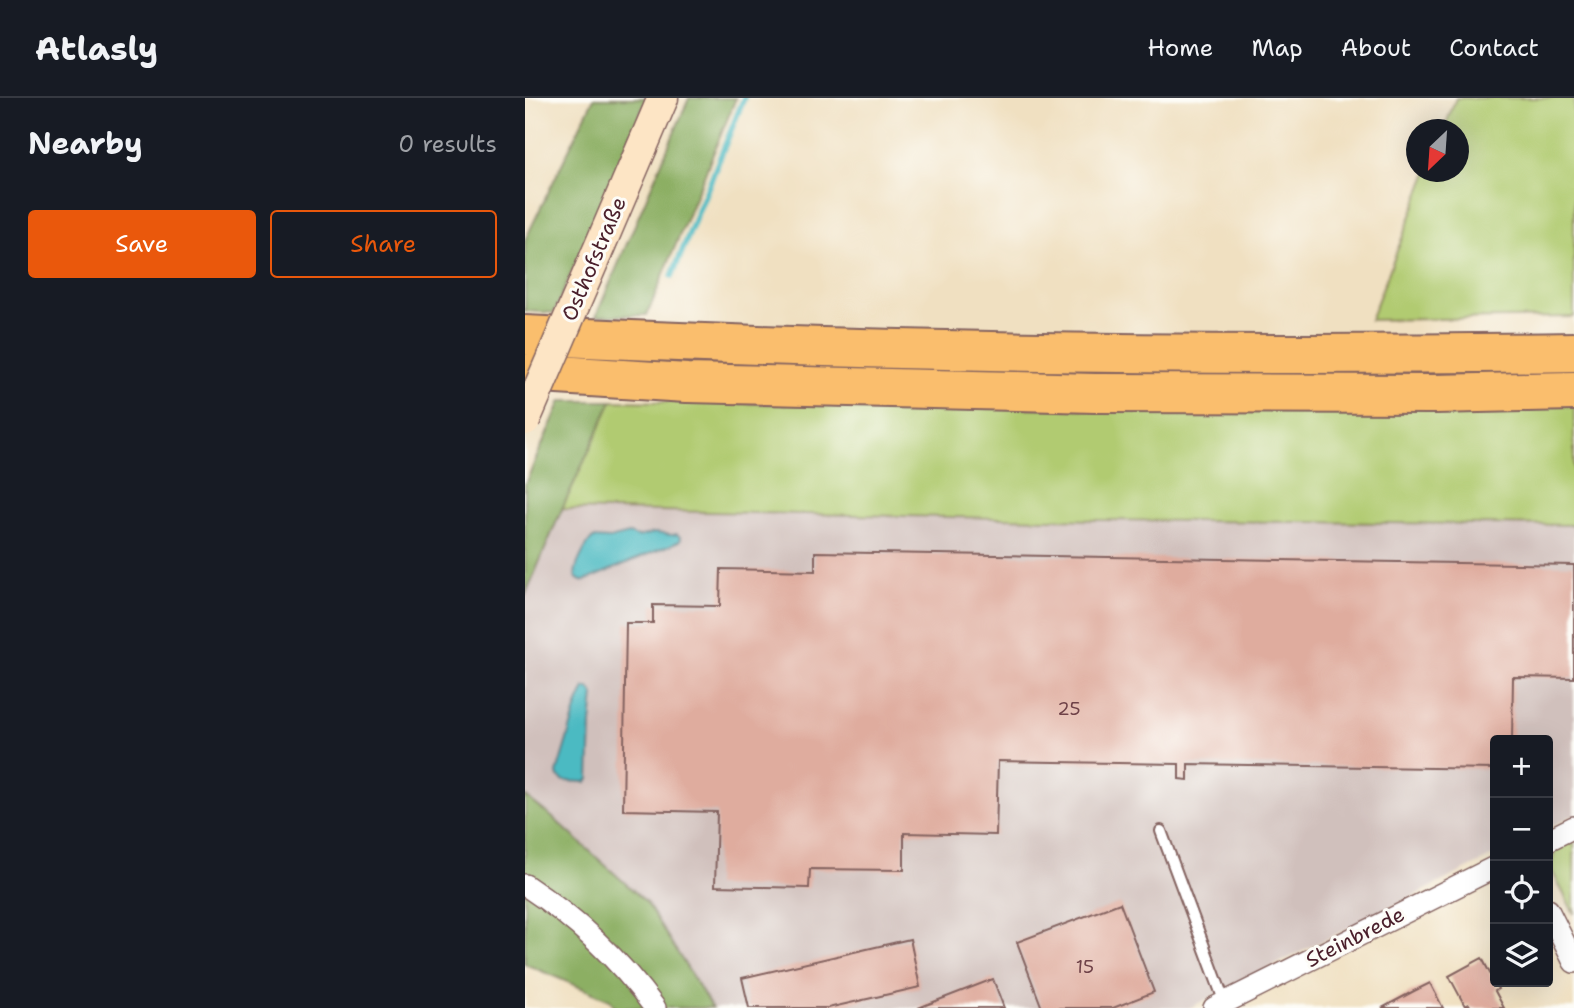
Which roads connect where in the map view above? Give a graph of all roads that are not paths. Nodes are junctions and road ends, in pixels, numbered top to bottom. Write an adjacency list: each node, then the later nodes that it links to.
1 (663, 98): 6 (street, Osthofstraße, bridge)
2 (525, 335): 3 (highway)
3 (1574, 352)
4 (525, 373): 5 (highway)
5 (1574, 391)
6 (525, 420)
7 (1574, 827): 9 (street)
8 (1161, 831): 14 (lane)
9 (1553, 838)
10 (1490, 870): 14 (street, Steinbrede)
11 (525, 885): 15 (street)
12 (1553, 920): 13 (street)
13 (1574, 962)
14 (1221, 1006)
15 (656, 1008)

